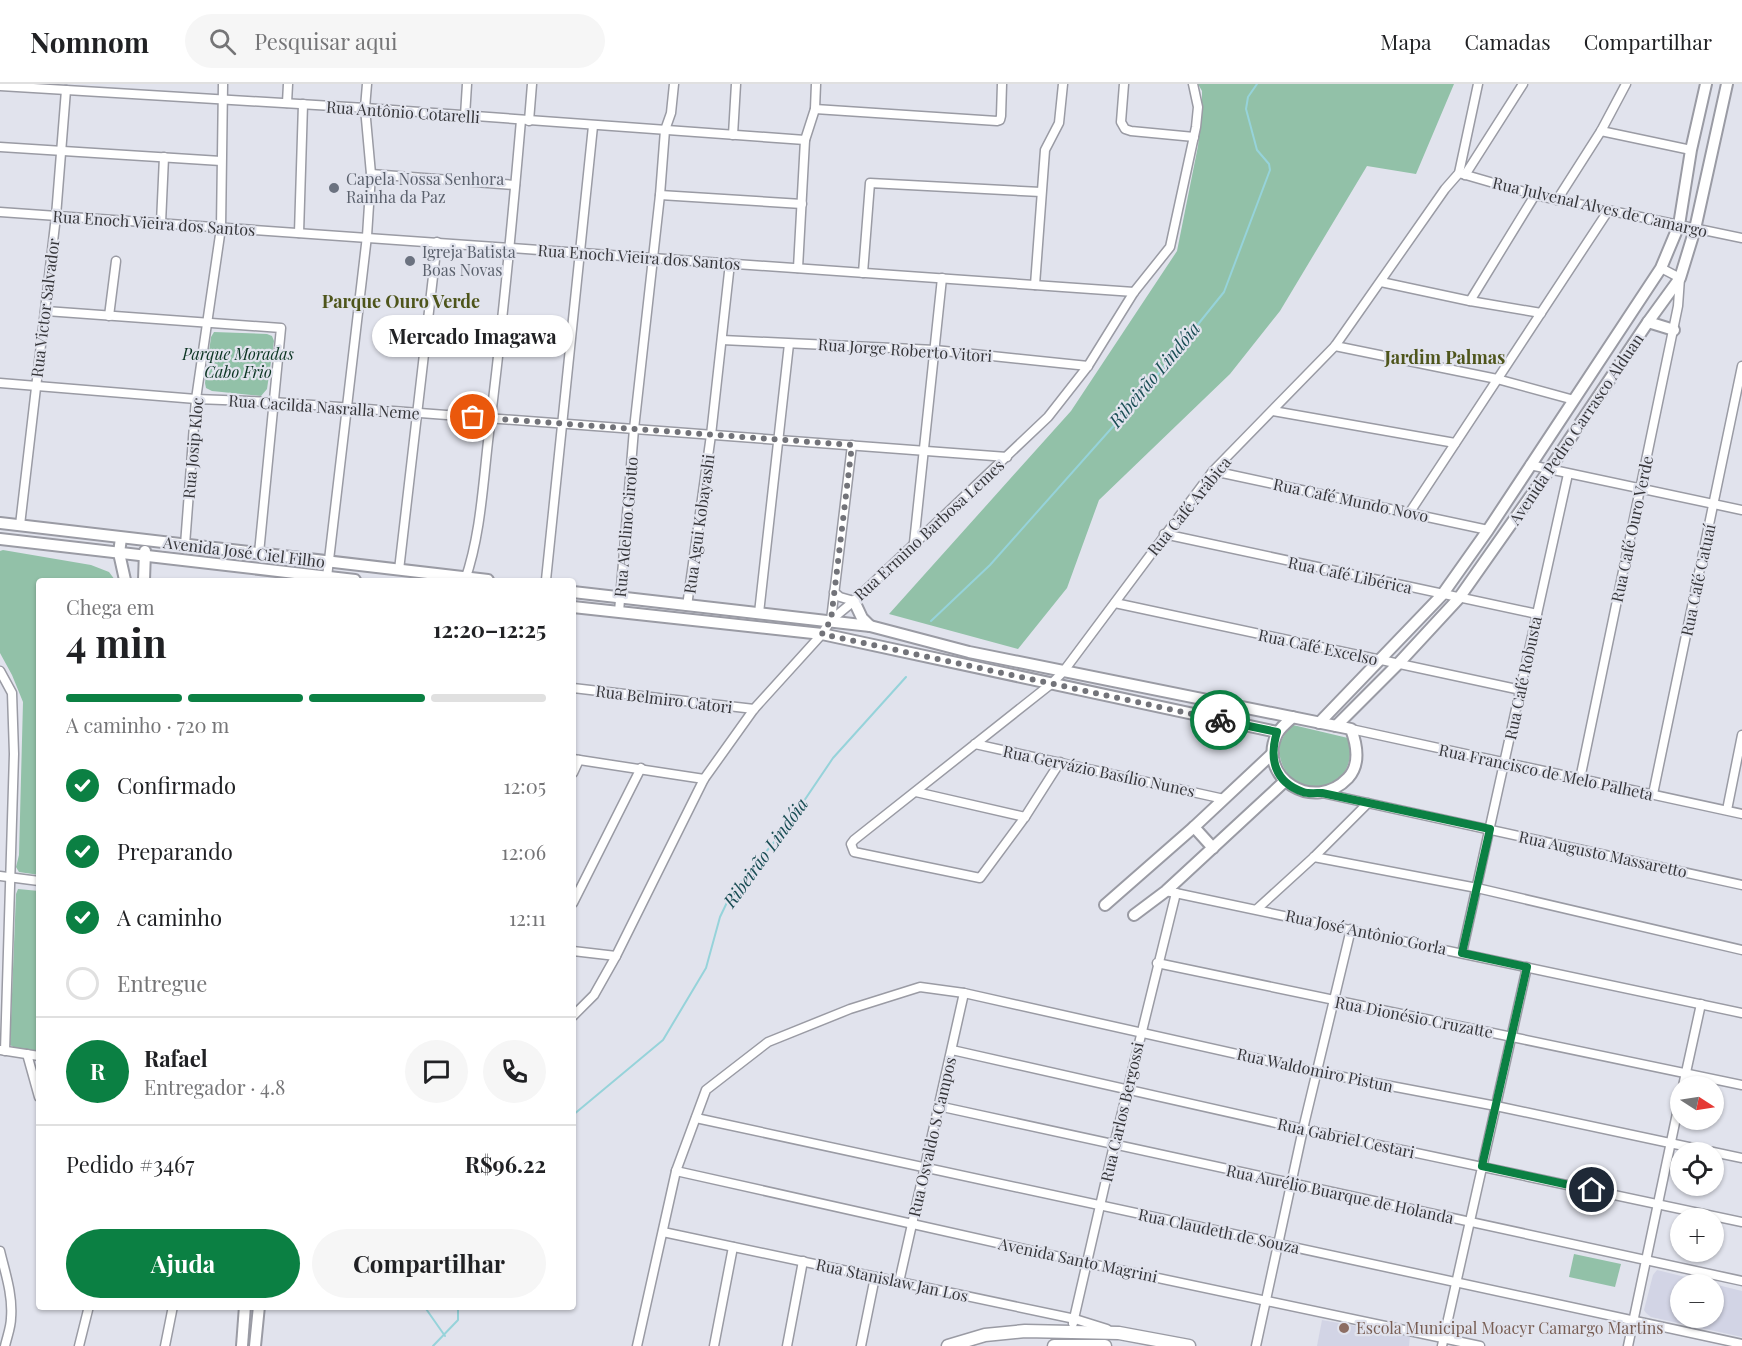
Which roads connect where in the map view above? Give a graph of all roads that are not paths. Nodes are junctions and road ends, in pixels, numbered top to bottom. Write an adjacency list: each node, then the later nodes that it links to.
1 (223, 84): 21 (street, Rua Josip Kloc)
2 (288, 84): 22 (street)
3 (367, 84): 24 (street)
4 (467, 84): 26 (street)
5 (532, 84): 27 (street)
6 (674, 84): 29 (street, Rua Adelino Girotto)
7 (736, 84): 31 (street)
8 (816, 84): 25 (street)
9 (1002, 84): 25 (street)
10 (1063, 84): 42 (street)
11 (1124, 84): 32 (street)
12 (1478, 84): 40 (street, Rua Café Arábica)
13 (1523, 84): 40 (street)
14 (1626, 84): 30 (street)
15 (1706, 84): 36 (street, Avenida Pedro Carrasco Alduan)
16 (1726, 84): 53 (street, Avenida Pedro Carrasco Alduan)
17 (0, 86): 18 (street, Rua Antônio Cotarelli)
18 (44, 86): 20 (street, Rua Antônio Cotarelli)
19 (1194, 86): 32 (street, Rua Ermino Barbosa Lemes)
20 (66, 90): 21 (street, Rua Antônio Cotarelli); 35 (street, Rua Victor Salvador)
21 (221, 100): 22 (street, Rua Antônio Cotarelli); 38 (street, Rua Josip Kloc)
22 (286, 103): 23 (street, Rua Antônio Cotarelli)
23 (303, 104): 24 (street, Rua Antônio Cotarelli); 54 (street)
24 (365, 108): 26 (street, Rua Antônio Cotarelli); 39 (street)
25 (814, 109): 33 (street)
26 (465, 116): 27 (street, Rua Antônio Cotarelli)
27 (525, 121): 28 (street, Rua Antônio Cotarelli); 41 (street)
28 (592, 126): 29 (street, Rua Antônio Cotarelli); 59 (street)
29 (665, 130): 31 (street, Rua Antônio Cotarelli); 43 (street, Rua Adelino Girotto)
30 (1601, 131): 36 (street); 45 (street)
31 (733, 135): 33 (street, Rua Antônio Cotarelli)
32 (1194, 137): 70 (street, Rua Ermino Barbosa Lemes)
33 (806, 140): 46 (street)
34 (0, 147): 35 (street)
35 (62, 150): 37 (street); 49 (street, Rua Victor Salvador)
36 (1691, 150): 51 (street, Avenida Pedro Carrasco Alduan)
37 (164, 157): 38 (street); 50 (street)
38 (221, 161): 52 (street, Rua Josip Kloc)
39 (371, 174): 41 (street); 55 (street)
40 (1462, 174): 44 (street, Rua Julvenal Alves de Camargo); 68 (street, Rua Café Arábica)
41 (515, 185): 58 (street)
42 (1041, 192): 65 (street); 69 (street)
43 (660, 195): 46 (street); 60 (street, Rua Adelino Girotto)
44 (1535, 195): 45 (street, Rua Julvenal Alves de Camargo); 71 (street)
45 (1557, 200): 47 (street, Rua Julvenal Alves de Camargo)
46 (802, 204): 63 (street)
47 (1608, 211): 51 (street, Rua Julvenal Alves de Camargo); 73 (street)
48 (0, 212): 49 (street, Rua Enoch Vieira dos Santos)
49 (56, 216): 50 (street, Rua Enoch Vieira dos Santos); 72 (street, Rua Victor Salvador)
50 (161, 223): 52 (street, Rua Enoch Vieira dos Santos)
51 (1679, 225): 53 (street, Rua Julvenal Alves de Camargo); 64 (street, Avenida Pedro Carrasco Alduan)
52 (221, 228): 54 (street, Rua Enoch Vieira dos Santos); 76 (street, Rua Josip Kloc)
53 (1695, 228): 56 (street, Rua Julvenal Alves de Camargo); 67 (street, Avenida Pedro Carrasco Alduan)
54 (299, 233): 55 (street, Rua Enoch Vieira dos Santos)
55 (367, 236): 57 (street, Rua Enoch Vieira dos Santos); 90 (street)
56 (1742, 238)
57 (437, 242): 58 (street, Rua Enoch Vieira dos Santos); 92 (street)
58 (510, 248): 59 (street, Rua Enoch Vieira dos Santos); 93 (street)
59 (580, 253): 60 (street, Rua Enoch Vieira dos Santos); 94 (street)
60 (653, 258): 62 (street, Rua Enoch Vieira dos Santos); 95 (street, Rua Adelino Girotto)
61 (116, 261): 74 (street)
62 (730, 263): 63 (street, Rua Enoch Vieira dos Santos); 78 (street, Rua Agui Kobayashi)
63 (798, 268): 65 (street, Rua Enoch Vieira dos Santos)
64 (1661, 268): 67 (street); 88 (street, Avenida Pedro Carrasco Alduan)
65 (863, 273): 66 (street, Rua Enoch Vieira dos Santos)
66 (942, 278): 69 (street, Rua Enoch Vieira dos Santos); 81 (street)
67 (1680, 278): 75 (street, Avenida Pedro Carrasco Alduan); 77 (street, Rua Café Ouro Verde)
68 (1381, 282): 71 (street); 80 (street, Rua Café Arábica)
69 (1035, 285): 70 (street, Rua Enoch Vieira dos Santos)
70 (1134, 292): 82 (street, Rua Ermino Barbosa Lemes)
71 (1470, 301): 73 (street)
72 (46, 311): 74 (street); 86 (street, Rua Victor Salvador)
73 (1540, 313): 84 (street)
74 (109, 316): 76 (street)
75 (1648, 322): 77 (street); 103 (street, Avenida Pedro Carrasco Alduan)
76 (206, 324): 87 (street, Rua Josip Kloc); 89 (street)
77 (1674, 330): 106 (street, Rua Café Ouro Verde)
78 (722, 340): 79 (street, Rua Jorge Roberto Vitori); 96 (street, Rua Agui Kobayashi)
79 (789, 344): 81 (street, Rua Jorge Roberto Vitori); 97 (street)
80 (1335, 346): 84 (street); 91 (street, Rua Café Arábica)
81 (935, 350): 82 (street, Rua Jorge Roberto Vitori); 100 (street)
82 (1088, 366): 101 (street, Rua Ermino Barbosa Lemes)
83 (1742, 366): 107 (street, Rua Café Catuaí)
84 (1497, 380): 88 (street); 98 (street)
85 (0, 383): 86 (street, Rua Cacilda Nasralla Neme)
86 (36, 385): 87 (street, Rua Cacilda Nasralla Neme); 111 (street, Rua Victor Salvador)
87 (196, 399): 89 (street, Rua Cacilda Nasralla Neme); 118 (street, Rua Josip Kloc)
88 (1574, 400): 102 (street, Avenida Pedro Carrasco Alduan)
89 (273, 402): 90 (street, Rua Cacilda Nasralla Neme); 119 (street)
90 (345, 408): 92 (street, Rua Cacilda Nasralla Neme); 122 (street)
91 (1273, 411): 98 (street); 104 (street, Rua Café Arábica)
92 (418, 413): 93 (street, Rua Cacilda Nasralla Neme); 123 (street)
93 (491, 419): 94 (street, Rua Cacilda Nasralla Neme); 129 (street)
94 (562, 424): 95 (street, Rua Cacilda Nasralla Neme); 130 (street)
95 (634, 429): 96 (street, Rua Cacilda Nasralla Neme); 134 (street, Rua Adelino Girotto)
96 (711, 435): 97 (street, Rua Cacilda Nasralla Neme); 138 (street, Rua Agui Kobayashi)
97 (779, 439): 99 (street, Rua Cacilda Nasralla Neme); 141 (street)
98 (1455, 443): 109 (street)
99 (852, 445): 100 (street, Rua Cacilda Nasralla Neme); 132 (street)
100 (923, 450): 101 (street, Rua Cacilda Nasralla Neme); 117 (street)
101 (1007, 457): 117 (street, Rua Ermino Barbosa Lemes)
102 (1530, 465): 103 (street); 112 (street, Avenida Pedro Carrasco Alduan)
103 (1549, 470): 105 (street); 135 (street, Avenida Pedro Carrasco Alduan)
104 (1213, 471): 109 (street, Rua Café Mundo Novo); 113 (street, Rua Café Arábica)
105 (1568, 474): 106 (street); 142 (street, Rua Café Robusta)
106 (1640, 489): 107 (street); 169 (street, Rua Café Ouro Verde)
107 (1713, 504): 108 (street); 173 (street, Rua Café Catuaí)
108 (1742, 510)
109 (1410, 512): 112 (street, Rua Café Mundo Novo)
110 (0, 523): 111 (street, Avenida José Ciel Filho)
111 (20, 525): 114 (street, Avenida José Ciel Filho)
112 (1488, 530): 133 (street, Avenida Pedro Carrasco Alduan)
113 (1164, 534): 133 (street, Rua Café Libérica); 137 (street, Rua Café Arábica)
114 (121, 538): 116 (street, Avenida José Ciel Filho); 120 (street)
115 (0, 539): 120 (street, Avenida José Ciel Filho)
116 (147, 540): 118 (street, Avenida José Ciel Filho); 121 (street)
117 (914, 543): 136 (street, Rua Ermino Barbosa Lemes)
118 (185, 545): 119 (street, Avenida José Ciel Filho)
119 (259, 552): 122 (street, Avenida José Ciel Filho)
120 (119, 553): 121 (street, Avenida José Ciel Filho); 125 (street)
121 (145, 556): 124 (street, Avenida José Ciel Filho); 126 (street)
122 (329, 561): 123 (street, Avenida José Ciel Filho); 124 (street)
123 (399, 570): 128 (street, Avenida José Ciel Filho)
124 (327, 577): 127 (street, Avenida José Ciel Filho)
125 (125, 578)
126 (144, 578)
127 (336, 578)
128 (459, 578)
129 (466, 578)
130 (546, 578)
131 (576, 592): 134 (street)
132 (834, 592): 136 (street); 143 (street)
133 (1442, 595): 135 (street, Rua Café Libérica); 146 (street, Avenida Pedro Carrasco Alduan)
134 (620, 598): 138 (street); 140 (street, Rua Adelino Girotto)
135 (1459, 598): 142 (street, Rua Café Libérica); 147 (street, Avenida Pedro Carrasco Alduan)
136 (854, 601): 143 (street, Rua Ermino Barbosa Lemes); 144 (street)
137 (1115, 603): 146 (street, Rua Café Excelso); 149 (street, Rua Café Arábica)
138 (687, 606): 141 (street)
139 (576, 607): 140 (street)
140 (619, 612): 145 (street)
141 (759, 613): 143 (street)
142 (1537, 614): 152 (street, Rua Café Robusta)
143 (831, 620): 144 (street); 145 (street, Rua Ermino Barbosa Lemes)
144 (870, 626): 149 (street)
145 (822, 634): 150 (street); 155 (street, Rua Ermino Barbosa Lemes)
146 (1381, 660): 147 (street, Rua Café Excelso); 157 (street, Avenida Pedro Carrasco Alduan)
147 (1398, 663): 152 (street, Rua Café Excelso); 158 (street, Avenida Pedro Carrasco Alduan)
148 (0, 671): 154 (street)
149 (1063, 672): 150 (street, Rua Café Arábica); 156 (street)
150 (1052, 684): 160 (street); 162 (street, Rua Café Arábica)
151 (576, 688): 155 (street, Rua Belmiro Catori)
152 (1521, 690): 166 (street, Rua Café Robusta)
153 (0, 692): 154 (street)
154 (12, 693): 183 (street)
155 (754, 709): 168 (street, Rua Ermino Barbosa Lemes)
156 (1293, 717): 157 (street); 160 (street)
157 (1319, 723): 158 (street)
158 (1336, 726): 159 (street)
159 (1351, 729): 166 (street, Rua Francisco de Melo Palheta); 172 (street)
160 (1277, 732): 163 (street)
161 (1742, 735): 176 (street)
162 (975, 744): 165 (street, Rua Gervázio Basílio Nunes); 171 (street, Rua Café Arábica)
163 (1273, 753): 170 (street); 174 (street)
164 (576, 760): 167 (street)
165 (1060, 762): 174 (street, Rua Gervázio Basílio Nunes); 178 (street)
166 (1505, 763): 169 (street, Rua Francisco de Melo Palheta); 180 (street, Rua Café Robusta)
167 (641, 768): 168 (street); 188 (street)
168 (704, 779): 196 (street, Rua Ermino Barbosa Lemes)
169 (1580, 779): 173 (street, Rua Francisco de Melo Palheta)
170 (1285, 781): 172 (street); 181 (street)
171 (916, 792): 178 (street); 178 (street, Rua Café Arábica)
172 (1322, 793): 175 (street, Rua Augusto Massaretto)
173 (1653, 795): 176 (street, Rua Francisco de Melo Palheta)
174 (1224, 799): 179 (street)
175 (1368, 803): 180 (street, Rua Augusto Massaretto); 182 (street)
176 (1727, 810): 177 (street, Rua Francisco de Melo Palheta)
177 (1742, 814)
178 (1025, 817)
179 (1194, 827): 181 (street); 189 (street)
180 (1490, 829): 185 (street, Rua Augusto Massaretto); 186 (street, Rua Café Robusta)
181 (1213, 848): 187 (street)
182 (1314, 857): 186 (street); 190 (street)
183 (4, 876): 184 (street); 206 (street)
184 (36, 881)
185 (1742, 885)
186 (1477, 888): 193 (street); 195 (street, Rua Café Robusta)
187 (1171, 892): 190 (street, Rua José Antônio Gorla); 191 (street); 197 (street, Rua Carlos Bergossi)
188 (576, 897)
189 (1105, 905)
190 (1257, 909): 192 (street, Rua José Antônio Gorla)
191 (1134, 915)
192 (1351, 929): 195 (street, Rua José Antônio Gorla); 200 (street)
193 (1742, 950)
194 (576, 951): 196 (street)
195 (1462, 953): 198 (street, Rua José Antônio Gorla)
196 (616, 956): 202 (street, Rua Ermino Barbosa Lemes)
197 (1157, 963): 200 (street, Rua Dionésio Cruzatte); 204 (street, Rua Carlos Bergossi)
198 (1527, 967): 201 (street, Rua José Antônio Gorla); 205 (street)
199 (964, 993): 204 (street, Rua Waldomiro Pistun); 207 (street, Rua Osvaldo S Campos); 218 (street, Rua Waldomiro Pistun)
200 (1334, 1001): 205 (street, Rua Dionésio Cruzatte); 210 (street)
201 (1701, 1004): 203 (street, Rua José Antônio Gorla); 211 (street)
202 (576, 1013)
203 (1742, 1013)
204 (1141, 1034): 210 (street, Rua Waldomiro Pistun); 215 (street, Rua Carlos Bergossi)
205 (1511, 1036): 211 (street, Rua Dionésio Cruzatte); 217 (street)
206 (3, 1050): 208 (street)
207 (952, 1050): 215 (street, Rua Gabriel Cestari); 216 (street, Rua Osvaldo S Campos)
208 (27, 1054): 209 (street); 214 (street)
209 (36, 1056)
210 (1317, 1072): 217 (street, Rua Waldomiro Pistun); 219 (street)
211 (1686, 1073): 212 (street); 213 (street, Rua Dionésio Cruzatte)
212 (1685, 1076)
213 (1742, 1085)
214 (36, 1086)
215 (1127, 1089): 219 (street, Rua Gabriel Cestari); 221 (street, Rua Carlos Bergossi)
216 (938, 1106): 221 (street, Rua Aurélio Buarque de Holanda); 225 (street, Rua Osvaldo S Campos)
217 (1496, 1106): 220 (street, Rua Waldomiro Pistun); 224 (street)
218 (696, 1118): 225 (street, Rua Claudeth de Souza); 226 (street)
219 (1304, 1129): 224 (street, Rua Gabriel Cestari); 227 (street)
220 (1670, 1143): 228 (street)
221 (1114, 1145): 227 (street, Rua Aurélio Buarque de Holanda); 229 (street, Rua Carlos Bergossi)
222 (1724, 1154): 223 (street, Rua Waldomiro Pistun)
223 (1742, 1158)
224 (1482, 1166): 228 (street, Rua Gabriel Cestari); 230 (street)
225 (925, 1168): 229 (street, Rua Claudeth de Souza); 232 (street, Rua Osvaldo S Campos)
226 (676, 1171): 232 (street, Avenida Santo Magrini); 233 (street)
227 (1292, 1184): 230 (street, Rua Aurélio Buarque de Holanda); 234 (street)
228 (1658, 1204): 231 (street, Rua Gabriel Cestari); 238 (street)
229 (1100, 1205): 234 (street, Rua Claudeth de Souza); 239 (street, Rua Carlos Bergossi)
230 (1471, 1222): 238 (street, Rua Aurélio Buarque de Holanda); 243 (street)
231 (1742, 1222)
232 (912, 1224): 239 (street, Avenida Santo Magrini); 242 (street, Rua Osvaldo S Campos)
233 (663, 1232): 235 (street, Rua Stanislaw Jan Los); 262 (street)
234 (1279, 1244): 243 (street, Rua Claudeth de Souza); 244 (street)
235 (733, 1246): 237 (street, Rua Stanislaw Jan Los); 263 (street)
236 (0, 1251): 246 (street)
237 (803, 1261): 240 (street, Rua Stanislaw Jan Los); 264 (street)
238 (1647, 1261): 241 (street, Rua Aurélio Buarque de Holanda); 252 (street)
239 (1087, 1263): 244 (street, Avenida Santo Magrini); 251 (street, Rua Carlos Bergossi)
240 (875, 1277): 242 (street, Rua Stanislaw Jan Los); 265 (street)
241 (1742, 1281)
242 (899, 1282): 251 (street, Rua Stanislaw Jan Los)
243 (1456, 1282): 252 (street, Rua Claudeth de Souza); 255 (street)
244 (1268, 1300): 255 (street, Avenida Santo Magrini); 270 (street)
245 (0, 1308): 246 (street)
246 (11, 1309): 259 (street)
247 (88, 1310): 260 (street)
248 (172, 1310): 261 (street)
249 (245, 1310): 256 (street)
250 (259, 1310): 257 (street)
251 (1075, 1319): 253 (street, Rua Carlos Bergossi); 254 (street, Rua Stanislaw Jan Los)
252 (1634, 1321): 258 (street, Rua Claudeth de Souza); 272 (street)
253 (1070, 1332): 254 (main road); 266 (main road)
254 (1119, 1333): 269 (main road)
255 (1443, 1342): 271 (street, Avenida Santo Magrini)
256 (243, 1343): 257 (street)
257 (256, 1344)
258 (1742, 1344)
259 (5, 1346)
260 (79, 1346)
261 (165, 1346)
262 (637, 1346)
263 (714, 1346)
264 (787, 1346)
265 (861, 1346)
266 (948, 1346)
267 (1054, 1346): 268 (main road)
268 (1100, 1346)
269 (1189, 1346)
270 (1256, 1346)
271 (1480, 1346)
272 (1628, 1346)

